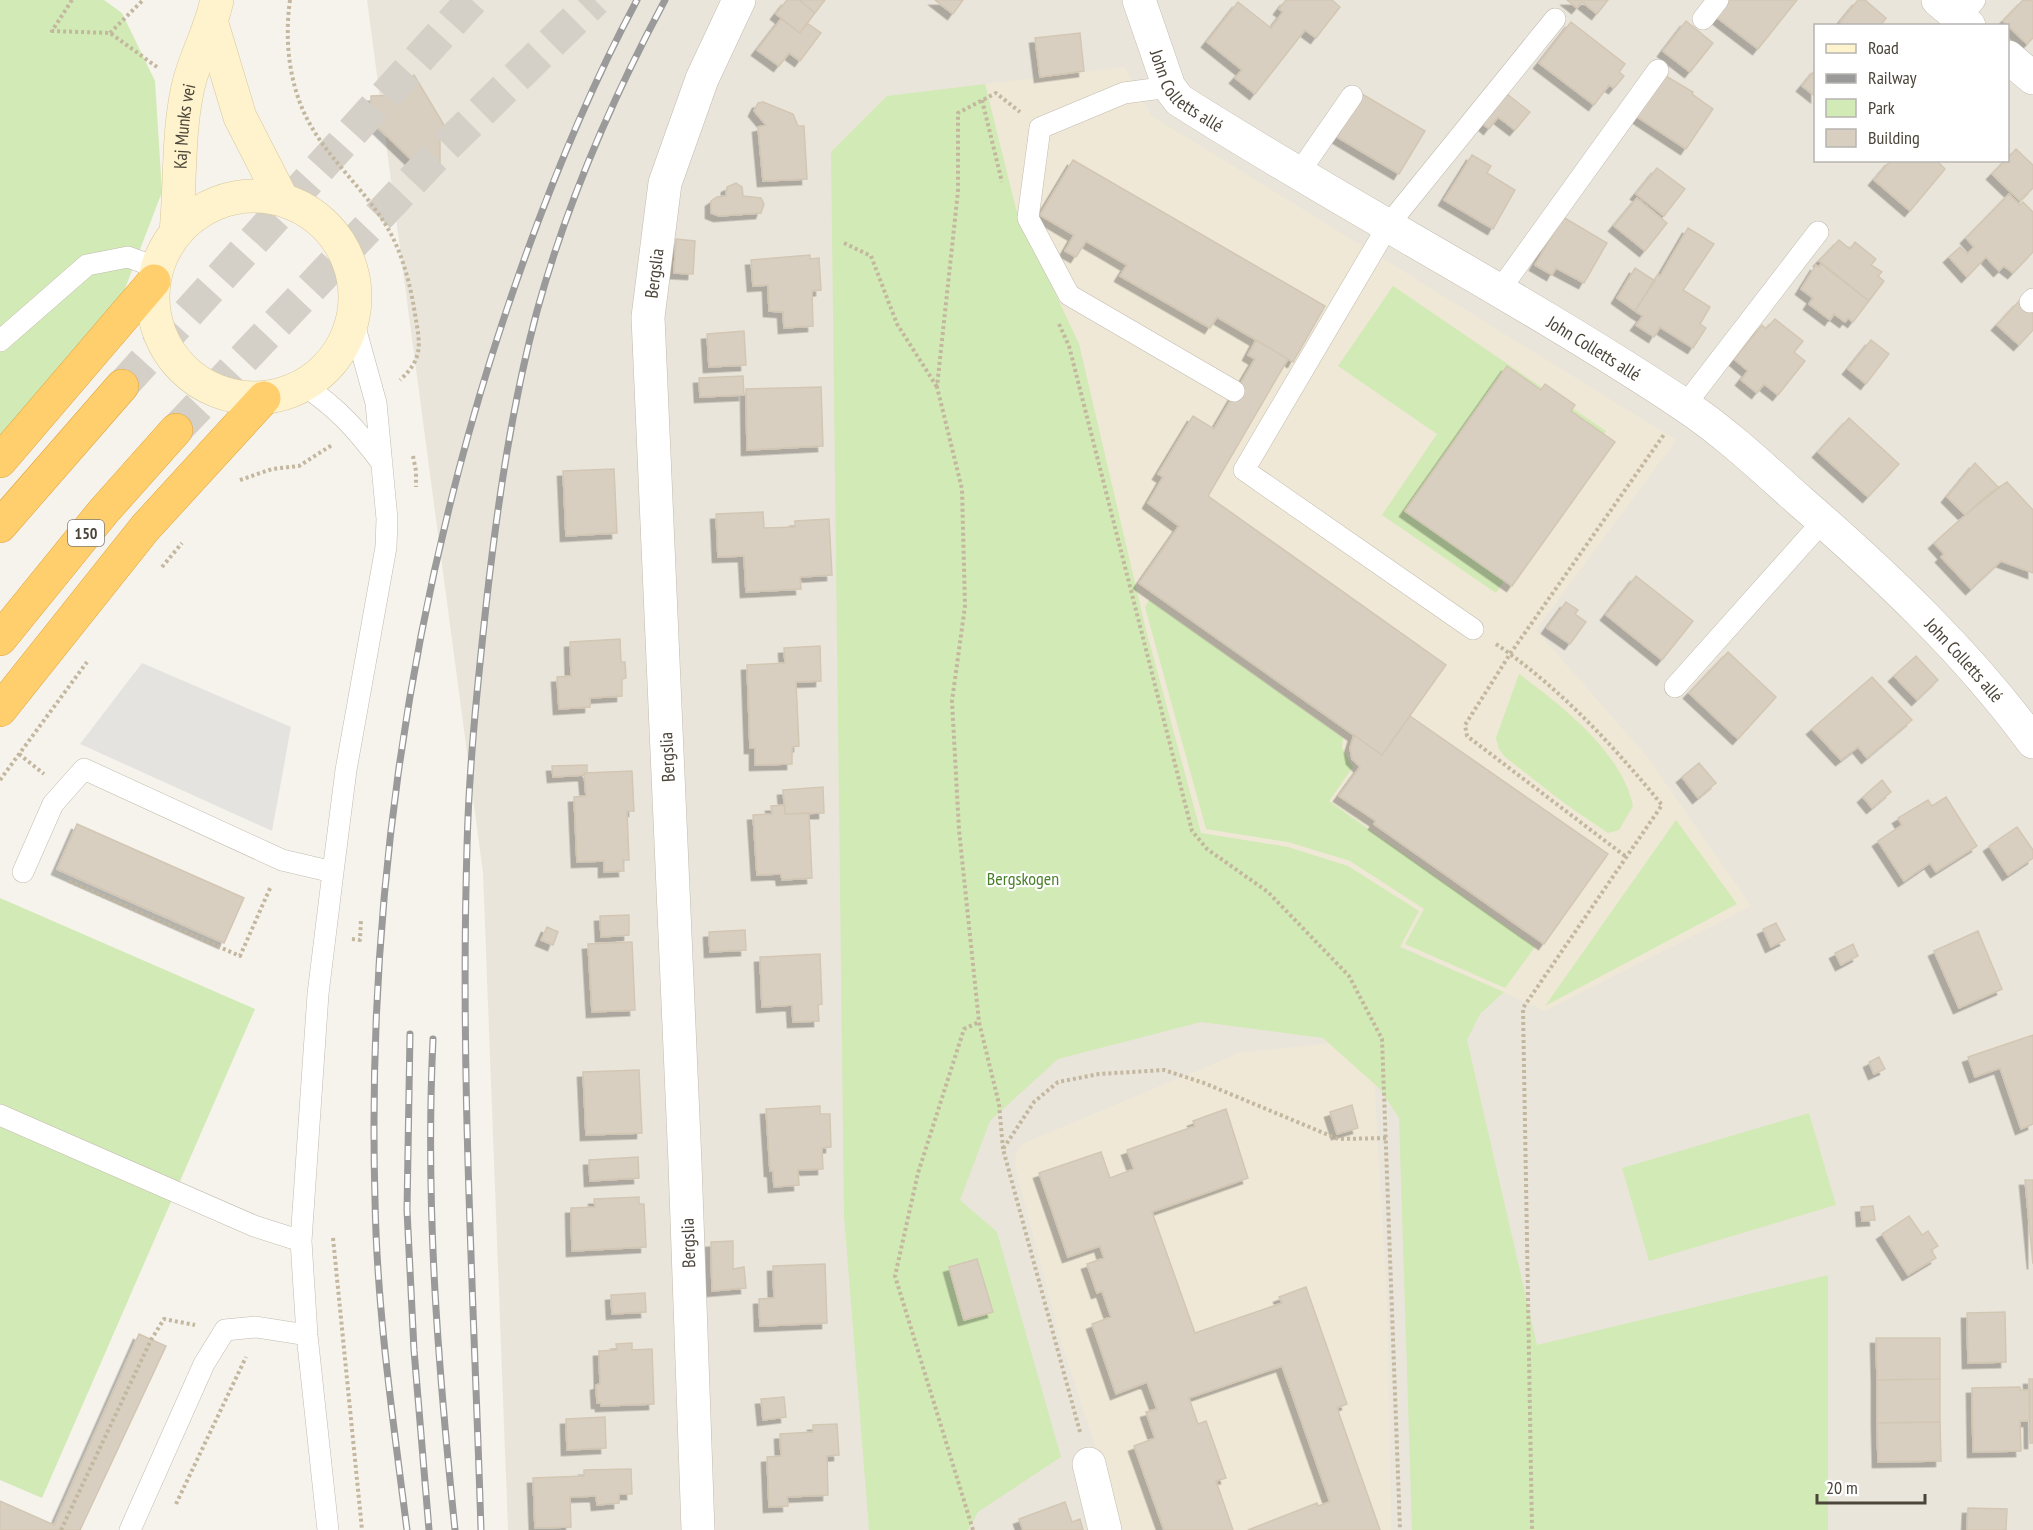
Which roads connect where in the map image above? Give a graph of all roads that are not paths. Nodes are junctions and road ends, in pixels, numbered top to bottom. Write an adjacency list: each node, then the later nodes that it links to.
1 (739, 0): 44 (street, Bergslia)
2 (1718, 0): 6 (lane)
3 (1149, 6): 10 (street, John Colletts allé)
4 (214, 12): 13 (main road, Kaj Munks vei); 15 (main road, Kaj Munks vei)
5 (1555, 19): 14 (lane)
6 (1703, 19)
7 (2009, 59): 9 (street)
8 (1658, 70): 18 (lane)
9 (2033, 78)
10 (1169, 87): 12 (street, John Colletts allé); 23 (lane)
11 (1352, 96): 12 (lane)
12 (1298, 174): 14 (street, John Colletts allé)
13 (282, 199): 15 (main road, Kaj Munks vei); 19 (main road, Kaj Munks vei)
14 (1389, 224): 18 (street, John Colletts allé); 31 (lane)
15 (176, 232): 17 (main road, Kaj Munks vei)
16 (1818, 232): 25 (lane)
17 (156, 274): 20 (lane); 24 (main road, Kaj Munks vei); 27 (highway)
18 (1499, 291): 25 (street, John Colletts allé)
19 (352, 320): 21 (main road, Kaj Munks vei); 28 (lane)
20 (0, 341)
21 (303, 385): 24 (main road, Kaj Munks vei); 28 (lane)
22 (122, 386): 30 (highway)
23 (1234, 391)
24 (264, 398): 34 (highway)
25 (1685, 405): 29 (street, John Colletts allé)
26 (176, 430): 32 (highway, 150)
27 (0, 461)
28 (382, 464): 37 (lane)
29 (1823, 521): 33 (lane); 35 (street, John Colletts allé)
30 (0, 526)
31 (1473, 629)
32 (0, 639)
33 (1675, 687)
34 (0, 710)
35 (2033, 742)
36 (23, 872): 37 (lane)
37 (333, 872): 39 (lane)
38 (0, 1115): 39 (lane)
39 (301, 1241): 40 (lane)
40 (307, 1335): 42 (lane); 43 (lane)
41 (1089, 1464): 45 (street)
42 (130, 1530)
43 (328, 1530)
44 (698, 1530)
45 (1106, 1530)

